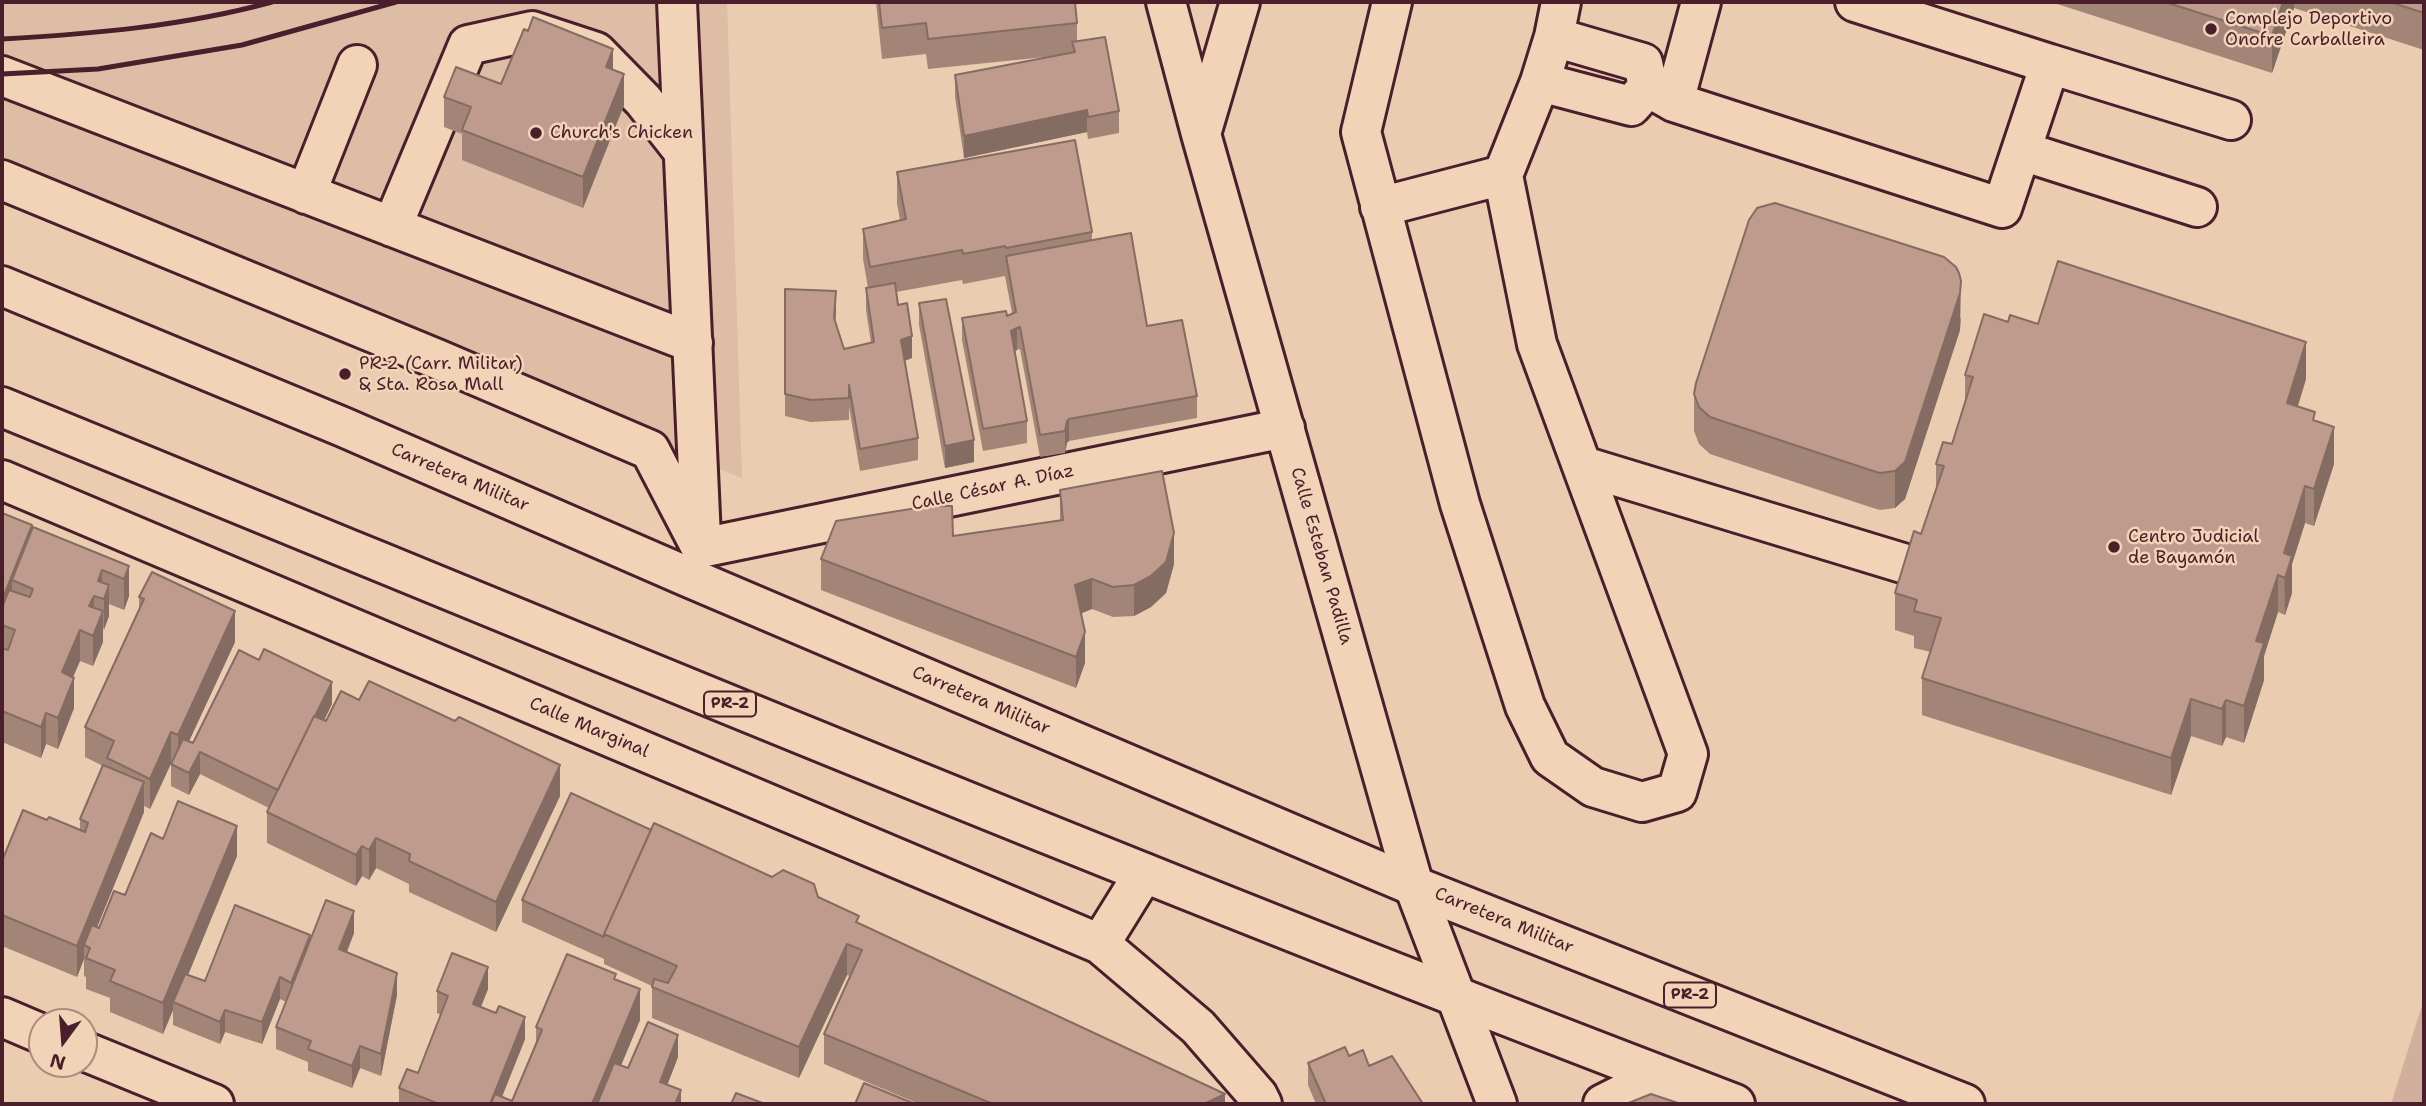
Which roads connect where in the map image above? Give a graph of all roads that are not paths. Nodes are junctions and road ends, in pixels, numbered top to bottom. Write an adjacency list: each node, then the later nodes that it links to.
1 (677, 2): 15 (main road)
2 (1167, 2): 14 (main road, Calle Esteban Padilla)
3 (1240, 2): 14 (main road)
4 (1392, 2): 20 (main road)
5 (1700, 2): 12 (main road)
6 (1855, 2): 8 (main road)
7 (1557, 20): 11 (main road); 12 (main road)
8 (2050, 64): 13 (main road); 16 (main road)
9 (357, 65): 19 (main road)
10 (2, 76): 19 (main road)
11 (1540, 82): 12 (main road); 17 (main road)
12 (1661, 95): 16 (main road)
13 (2231, 120)
14 (1201, 134): 26 (main road, Calle Esteban Padilla)
15 (682, 151): 22 (main road); 24 (main road)
16 (2022, 151): 21 (main road)
17 (1503, 175): 20 (main road); 27 (main road)
18 (2, 180): 29 (main road)
19 (306, 194): 22 (main road)
20 (1380, 207): 27 (main road)
21 (2197, 207)
22 (392, 227): 24 (main road)
23 (2, 286): 29 (main road, Carretera Militar / PR-2)
24 (693, 343): 29 (main road)
25 (2, 407): 31 (main road, PR-2)
26 (1285, 428): 29 (main road, Calle César A. Díaz); 32 (main road, Calle Esteban Padilla)
27 (1583, 466): 30 (main road)
28 (2, 480): 33 (main road, Calle Marginal)
29 (695, 562): 32 (main road, Carretera Militar / PR-2)
30 (1909, 565)
31 (1144, 873): 33 (main road); 34 (main road, PR-2)
32 (1414, 886): 34 (main road, Calle Esteban Padilla); 43 (main road, Carretera Militar / PR-2)
33 (1100, 944): 40 (main road, Calle Marginal)
34 (1458, 999): 38 (main road, PR-2); 41 (main road, Calle Esteban Padilla)
35 (2, 1017): 36 (main road)
36 (28, 1028)
37 (98, 1057): 39 (main road)
38 (1718, 1098): 42 (main road)
39 (214, 1104)
40 (1262, 1104)
41 (1497, 1104)
42 (1603, 1104)
43 (1965, 1104)

